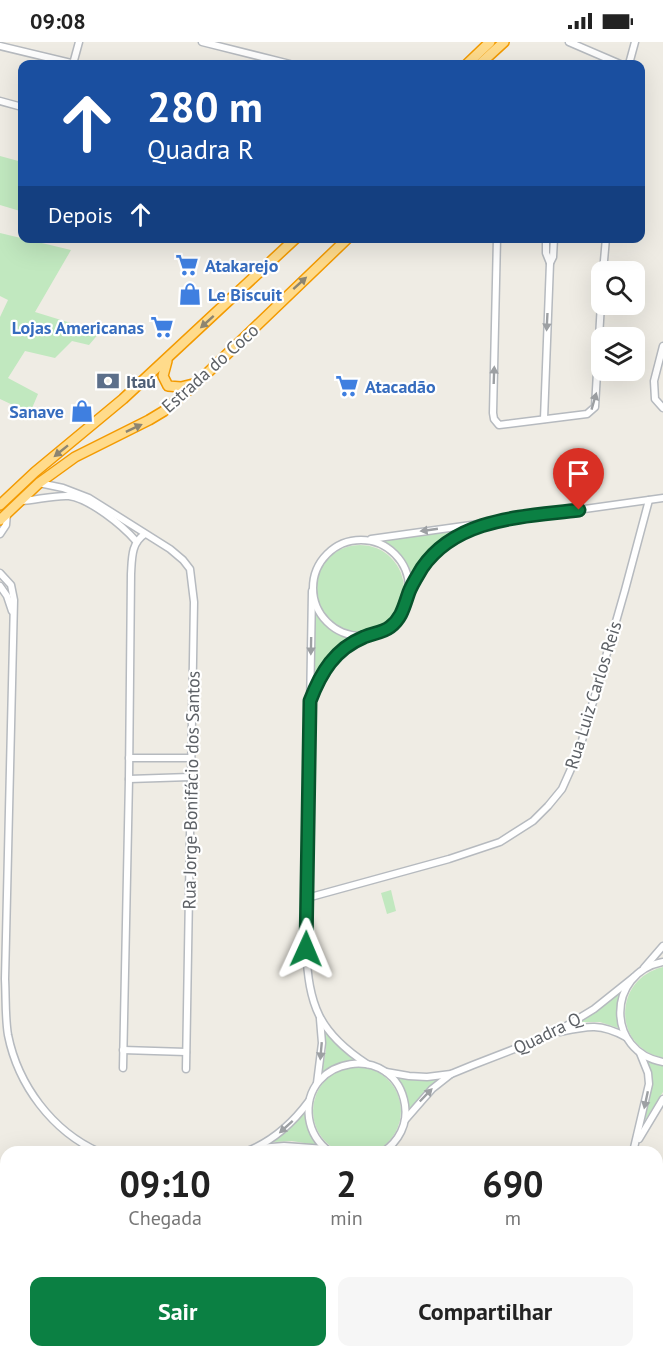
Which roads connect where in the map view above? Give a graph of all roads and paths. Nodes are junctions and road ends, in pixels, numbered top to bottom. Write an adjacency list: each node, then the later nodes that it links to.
1 (79, 42): 9 (street)
2 (202, 42): 10 (street)
3 (490, 42): 11 (highway)
4 (504, 42): 12 (highway)
5 (569, 42): 13 (street)
6 (635, 42): 14 (street)
7 (0, 46): 8 (street)
8 (58, 60)
9 (75, 60)
10 (274, 60)
11 (471, 60)
12 (484, 60)
13 (611, 60)
14 (630, 60)
15 (0, 101): 16 (street)
16 (18, 106)
17 (291, 243): 27 (highway, Estrada do Coco, one-way to 27)
18 (343, 243): 28 (highway, Estrada do Coco, one-way to 18)
19 (497, 243): 30 (street, one-way to 19)
20 (546, 243): 24 (street)
21 (554, 243): 24 (street)
22 (606, 243): 23 (street)
23 (604, 261)
24 (550, 263): 30 (street, one-way to 30)
25 (600, 315): 30 (street, one-way to 25)
26 (663, 346): 29 (street)
27 (169, 358): 28 (highway); 36 (highway, Estrada do Coco, one-way to 36)
28 (198, 382): 31 (highway, Estrada do Coco, one-way to 28)
29 (663, 408)
30 (544, 419)
31 (39, 483): 32 (street); 35 (highway, Estrada do Coco)
32 (81, 497): 35 (street); 37 (street)
33 (663, 498): 34 (street)
34 (649, 500): 39 (street); 55 (street, Rua Luiz Carlos Reis)
35 (21, 501): 38 (highway, Estrada do Coco)
36 (0, 505)
37 (105, 511): 41 (street, Rua Jorge Bonifácio dos Santos); 43 (street)
38 (3, 516): 40 (street)
39 (487, 522): 42 (street, one-way to 42); 47 (street)
40 (0, 534)
41 (145, 534): 43 (street); 52 (street, Rua Jorge Bonifácio dos Santos)
42 (367, 540): 46 (street); 47 (street)
43 (136, 542): 51 (street)
44 (0, 573): 48 (street)
45 (0, 586): 48 (street)
46 (312, 591): 49 (street); 50 (street, one-way to 50)
47 (409, 591): 49 (street)
48 (10, 594): 77 (street)
49 (365, 636): 50 (street)
50 (310, 701): 55 (street)
51 (129, 758): 52 (street); 54 (street)
52 (191, 758): 53 (street, Rua Jorge Bonifácio dos Santos)
53 (190, 777): 54 (street); 64 (street, Rua Jorge Bonifácio dos Santos)
54 (129, 779): 63 (street)
55 (307, 898): 60 (street)
56 (663, 946): 58 (street)
57 (663, 962): 58 (street)
58 (642, 970): 59 (street, Quadra Q)
59 (634, 977): 61 (street, Quadra Q); 62 (street)
60 (320, 1018): 67 (street); 72 (street, one-way to 72)
61 (553, 1034): 62 (street); 71 (street, Quadra Q)
62 (626, 1036): 65 (street)
63 (123, 1050): 64 (street); 68 (street)
64 (186, 1052): 69 (street, Rua Jorge Bonifácio dos Santos)
65 (640, 1052): 66 (street); 82 (street, one-way to 82)
66 (663, 1062)
67 (367, 1064): 70 (street, Quadra Q); 72 (street)
68 (123, 1068)
69 (186, 1069)
70 (386, 1072): 71 (street, Quadra Q); 75 (street)
71 (451, 1074): 75 (street, Quadra Q, one-way to 71)
72 (316, 1084): 73 (street)
73 (310, 1099): 78 (street, one-way to 78); 79 (street)
74 (663, 1099): 83 (street)
75 (405, 1121): 76 (street)
76 (398, 1138): 80 (street); 81 (street)
77 (89, 1146)
78 (258, 1146)
79 (323, 1146)
80 (389, 1146)
81 (396, 1146)
82 (635, 1146)
83 (636, 1146)

